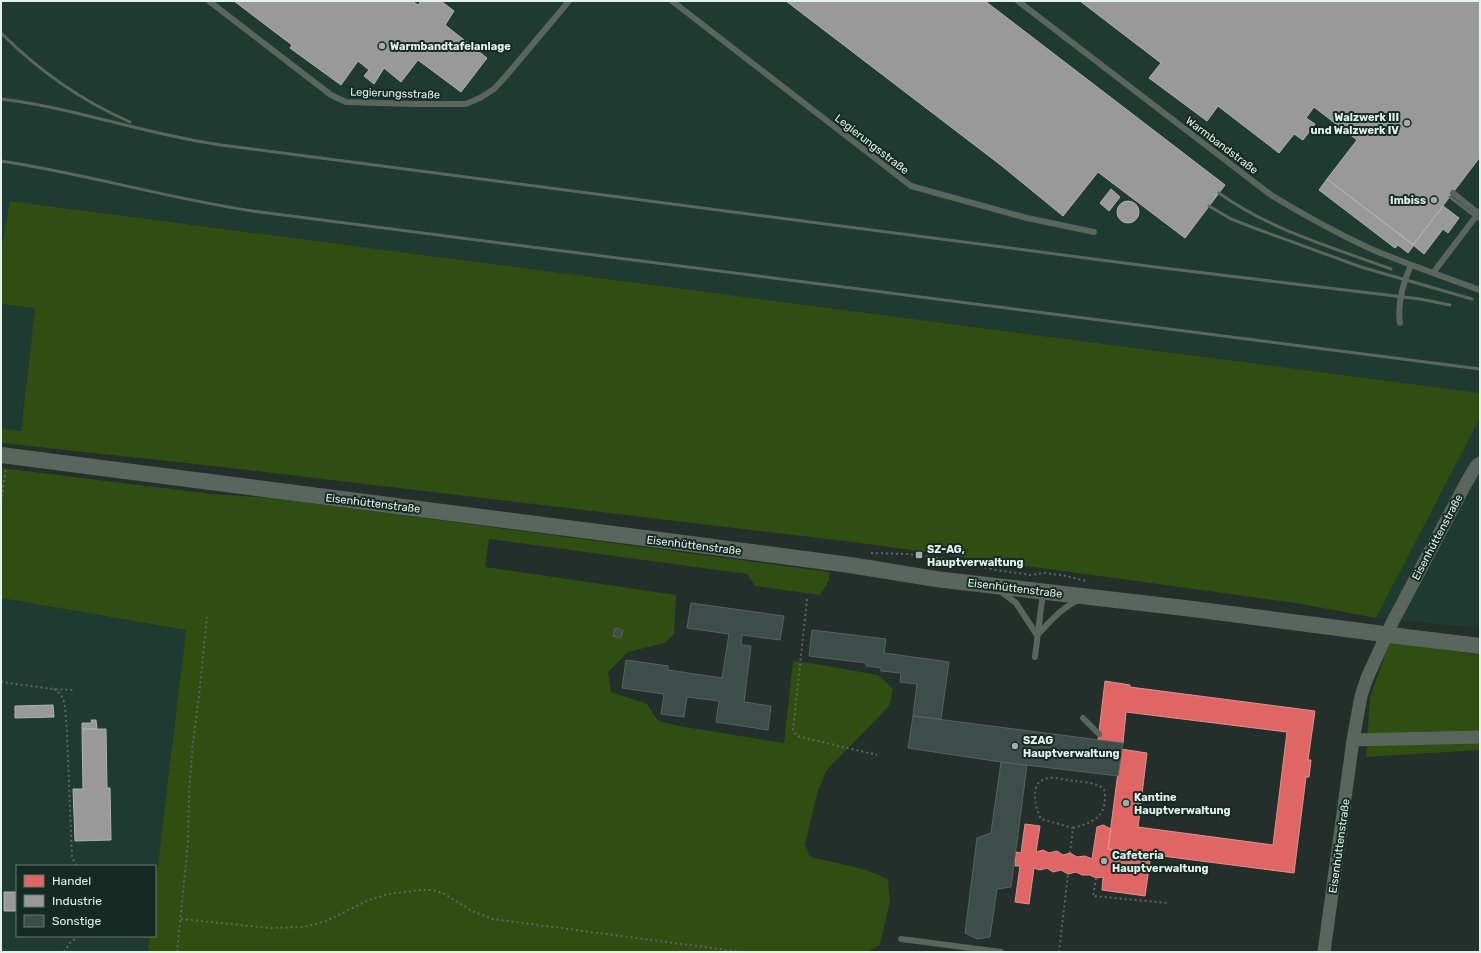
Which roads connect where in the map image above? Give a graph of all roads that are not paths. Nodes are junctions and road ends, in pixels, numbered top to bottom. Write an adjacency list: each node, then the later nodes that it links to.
1 (209, 1): 2 (lane, Legierungsstraße)
2 (568, 1)
3 (672, 1): 7 (lane, Legierungsstraße)
4 (1018, 1): 8 (lane, Warmbandstraße)
5 (1453, 193): 6 (lane)
6 (1479, 212): 9 (lane)
7 (1094, 232)
8 (1411, 265): 9 (lane, Warmbandstraße); 11 (lane)
9 (1433, 273): 10 (lane, Warmbandstraße)
10 (1480, 290)
11 (1400, 323)
12 (5, 456): 14 (street, Eisenhüttenstraße)
13 (1480, 462): 23 (street, Eisenhüttenstraße)
14 (991, 585): 15 (street, Eisenhüttenstraße); 17 (lane)
15 (1043, 591): 16 (street, Eisenhüttenstraße); 17 (lane)
16 (1086, 596): 17 (lane); 18 (street, Eisenhüttenstraße, bridge)
17 (1038, 635): 19 (lane)
18 (1480, 646)
19 (1035, 657)
20 (1083, 718): 21 (lane)
21 (1099, 734)
22 (1480, 737): 23 (street)
23 (1353, 740): 26 (street, Eisenhüttenstraße)
24 (901, 939): 25 (lane)
25 (1001, 952)
26 (1324, 952)

